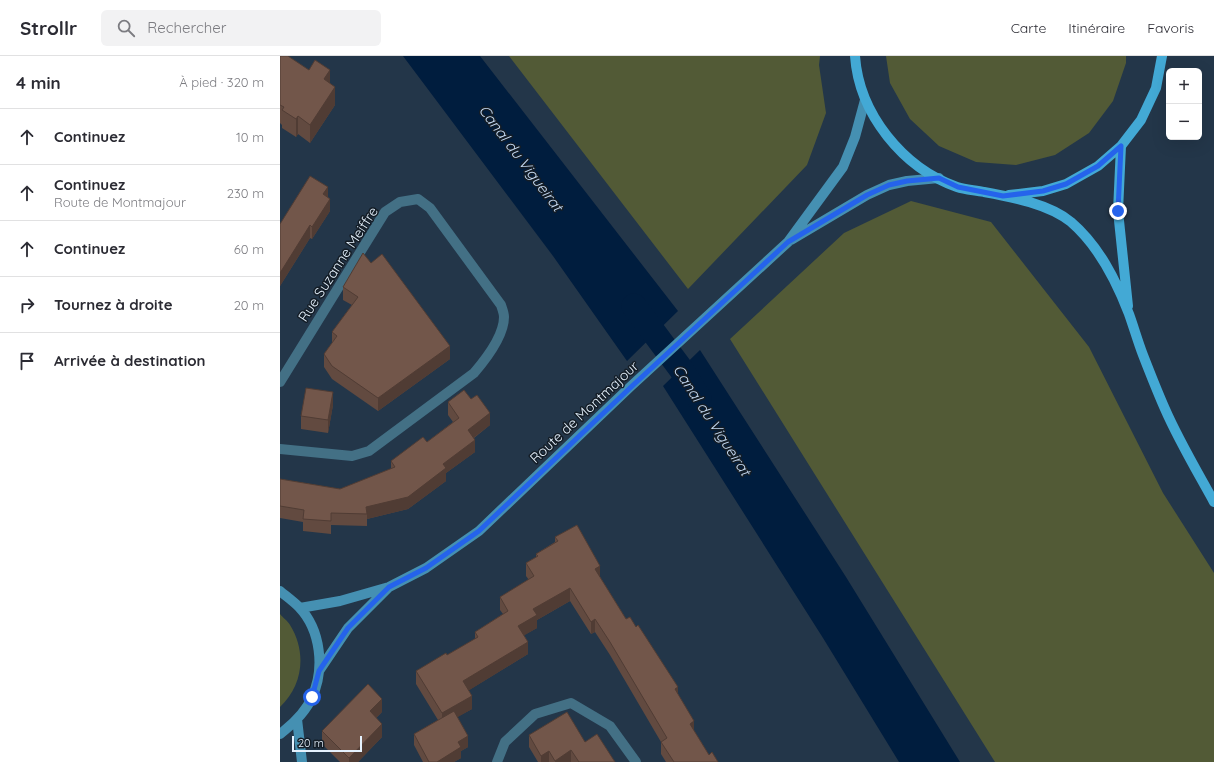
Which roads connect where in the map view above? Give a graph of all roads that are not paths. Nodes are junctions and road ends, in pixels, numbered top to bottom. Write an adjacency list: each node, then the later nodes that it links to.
1 (855, 56): 3 (main road)
2 (1162, 56): 4 (main road)
3 (865, 100): 5 (main road); 7 (main road, Route de Montmajour)
4 (1121, 146): 6 (main road); 8 (main road)
5 (939, 178): 6 (main road); 7 (main road, Route de Montmajour)
6 (1003, 196): 8 (main road)
7 (788, 242): 12 (main road, Route de Montmajour)
8 (1129, 314): 11 (main road)
9 (280, 382): 10 (street, Rue Suzanne Meiffre)
10 (280, 449)
11 (1214, 502)
12 (389, 587): 14 (main road, Route de Montmajour); 15 (main road, Route de Montmajour)
13 (280, 591): 14 (main road)
14 (300, 608): 15 (main road)
15 (319, 671): 16 (main road)
16 (297, 720): 17 (main road); 18 (main road)
17 (280, 734)
18 (302, 762)
19 (497, 762): 20 (street)
20 (636, 762)

